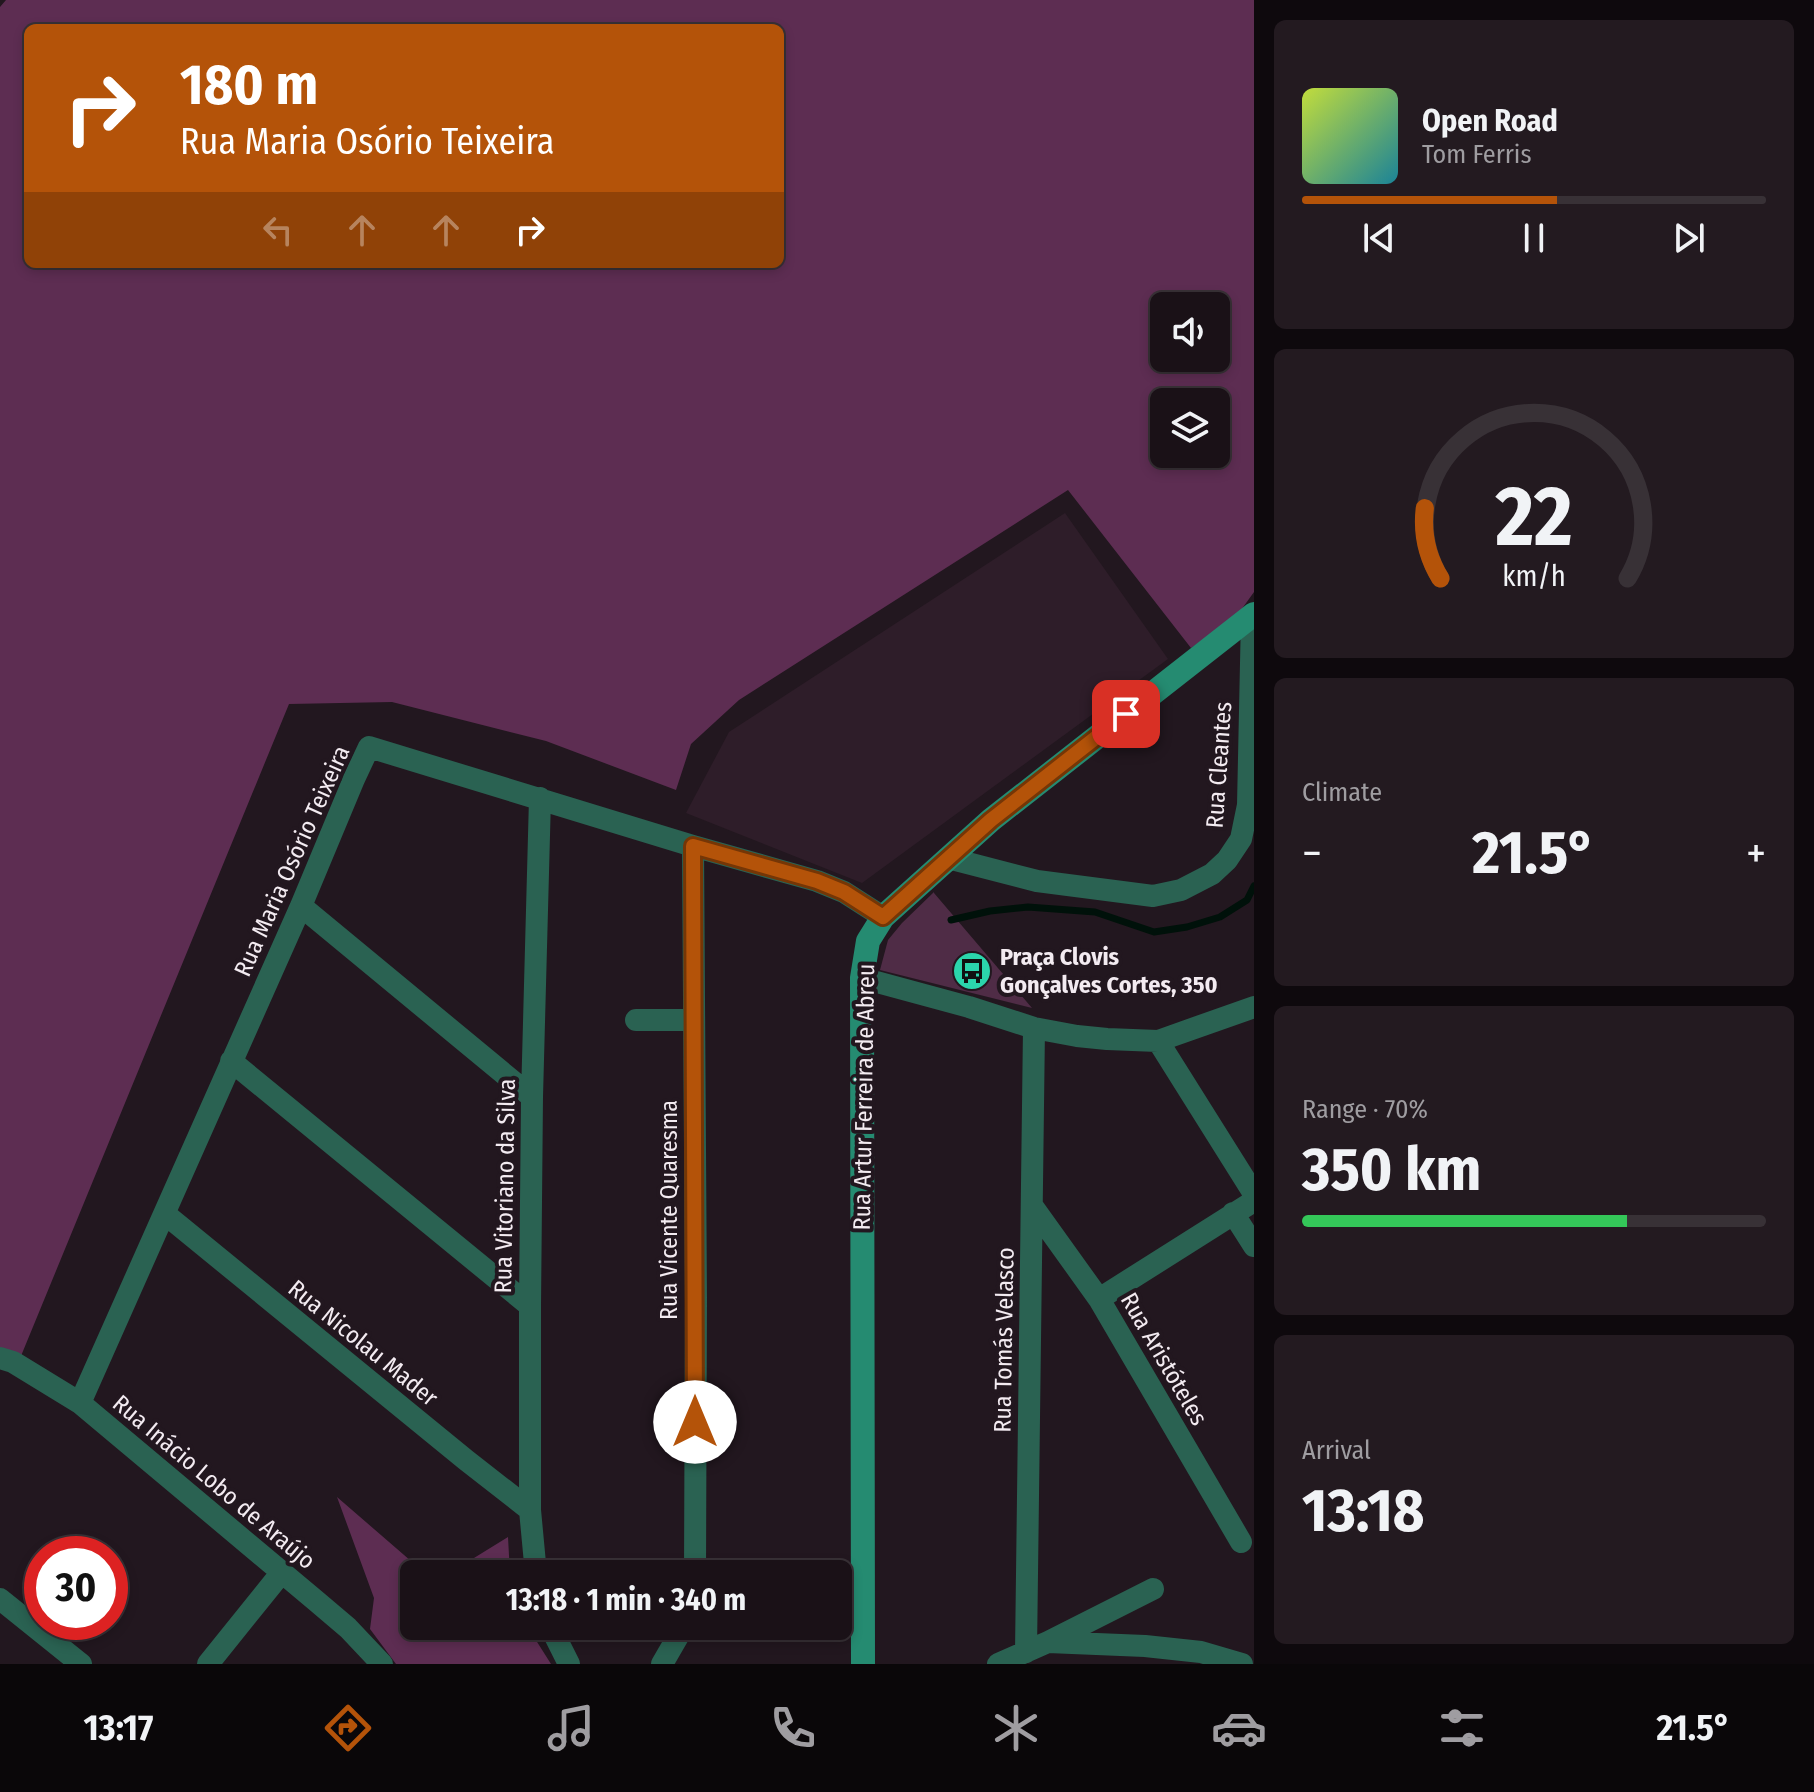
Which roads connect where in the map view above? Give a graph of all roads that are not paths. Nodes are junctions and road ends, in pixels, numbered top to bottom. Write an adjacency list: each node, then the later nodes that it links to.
1 (1253, 615): 4 (street, Rua Artur Ferreira de Abreu); 4 (street, Rua Cleantes)
2 (540, 798): 3 (street, Rua Maria Osório Teixeira); 5 (street, Rua Maria Osório Teixeira); 14 (street, Rua Vitoriano da Silva)
3 (693, 846): 6 (street, Rua Maria Osório Teixeira); 10 (street, Rua Vicente Quaresma)
4 (948, 858): 6 (street, Rua Artur Ferreira de Abreu)
5 (301, 906): 13 (street, Rua Maria Osório Teixeira); 14 (street)
6 (883, 917): 7 (street, Rua Artur Ferreira de Abreu)
7 (862, 978): 11 (street); 41 (street, Rua Artur Ferreira de Abreu)
8 (1254, 1007): 12 (street)
9 (636, 1020): 10 (street)
10 (694, 1020): 28 (street, Rua Vicente Quaresma)
11 (1034, 1028): 12 (street); 17 (street, Rua Tomás Velasco)
12 (1158, 1041): 15 (street)
13 (231, 1061): 19 (street, Rua Maria Osório Teixeira); 22 (street)
14 (532, 1097): 22 (street, Rua Vitoriano da Silva)
15 (1254, 1194)
16 (1254, 1201): 18 (street)
17 (1033, 1207): 21 (street, Rua Aristóteles); 35 (street, Rua Tomás Velasco)
18 (1233, 1213): 20 (street); 21 (street)
19 (165, 1214): 24 (street, Rua Maria Osório Teixeira); 25 (street, Rua Nicolau Mader)
20 (1254, 1246)
21 (1099, 1299): 26 (street, Rua Aristóteles)
22 (530, 1306): 25 (street, Rua Vitoriano da Silva)
23 (0, 1358): 24 (street, Rua Inácio Lobo de Araújo)
24 (80, 1403): 29 (street, Rua Inácio Lobo de Araújo)
25 (530, 1510): 27 (street, Rua Vitoriano da Silva)
26 (1241, 1542)
27 (535, 1560)
28 (695, 1560)
29 (282, 1572): 37 (street); 38 (street, Rua Inácio Lobo de Araújo)
30 (1153, 1589): 34 (street)
31 (0, 1599): 36 (street)
32 (557, 1640): 39 (street)
33 (676, 1640): 40 (street)
34 (1048, 1642): 35 (street); 43 (street)
35 (1026, 1652): 42 (street)
36 (81, 1664)
37 (208, 1664)
38 (382, 1664)
39 (569, 1664)
40 (662, 1664)
41 (863, 1664)
42 (998, 1664)
43 (1242, 1664)

